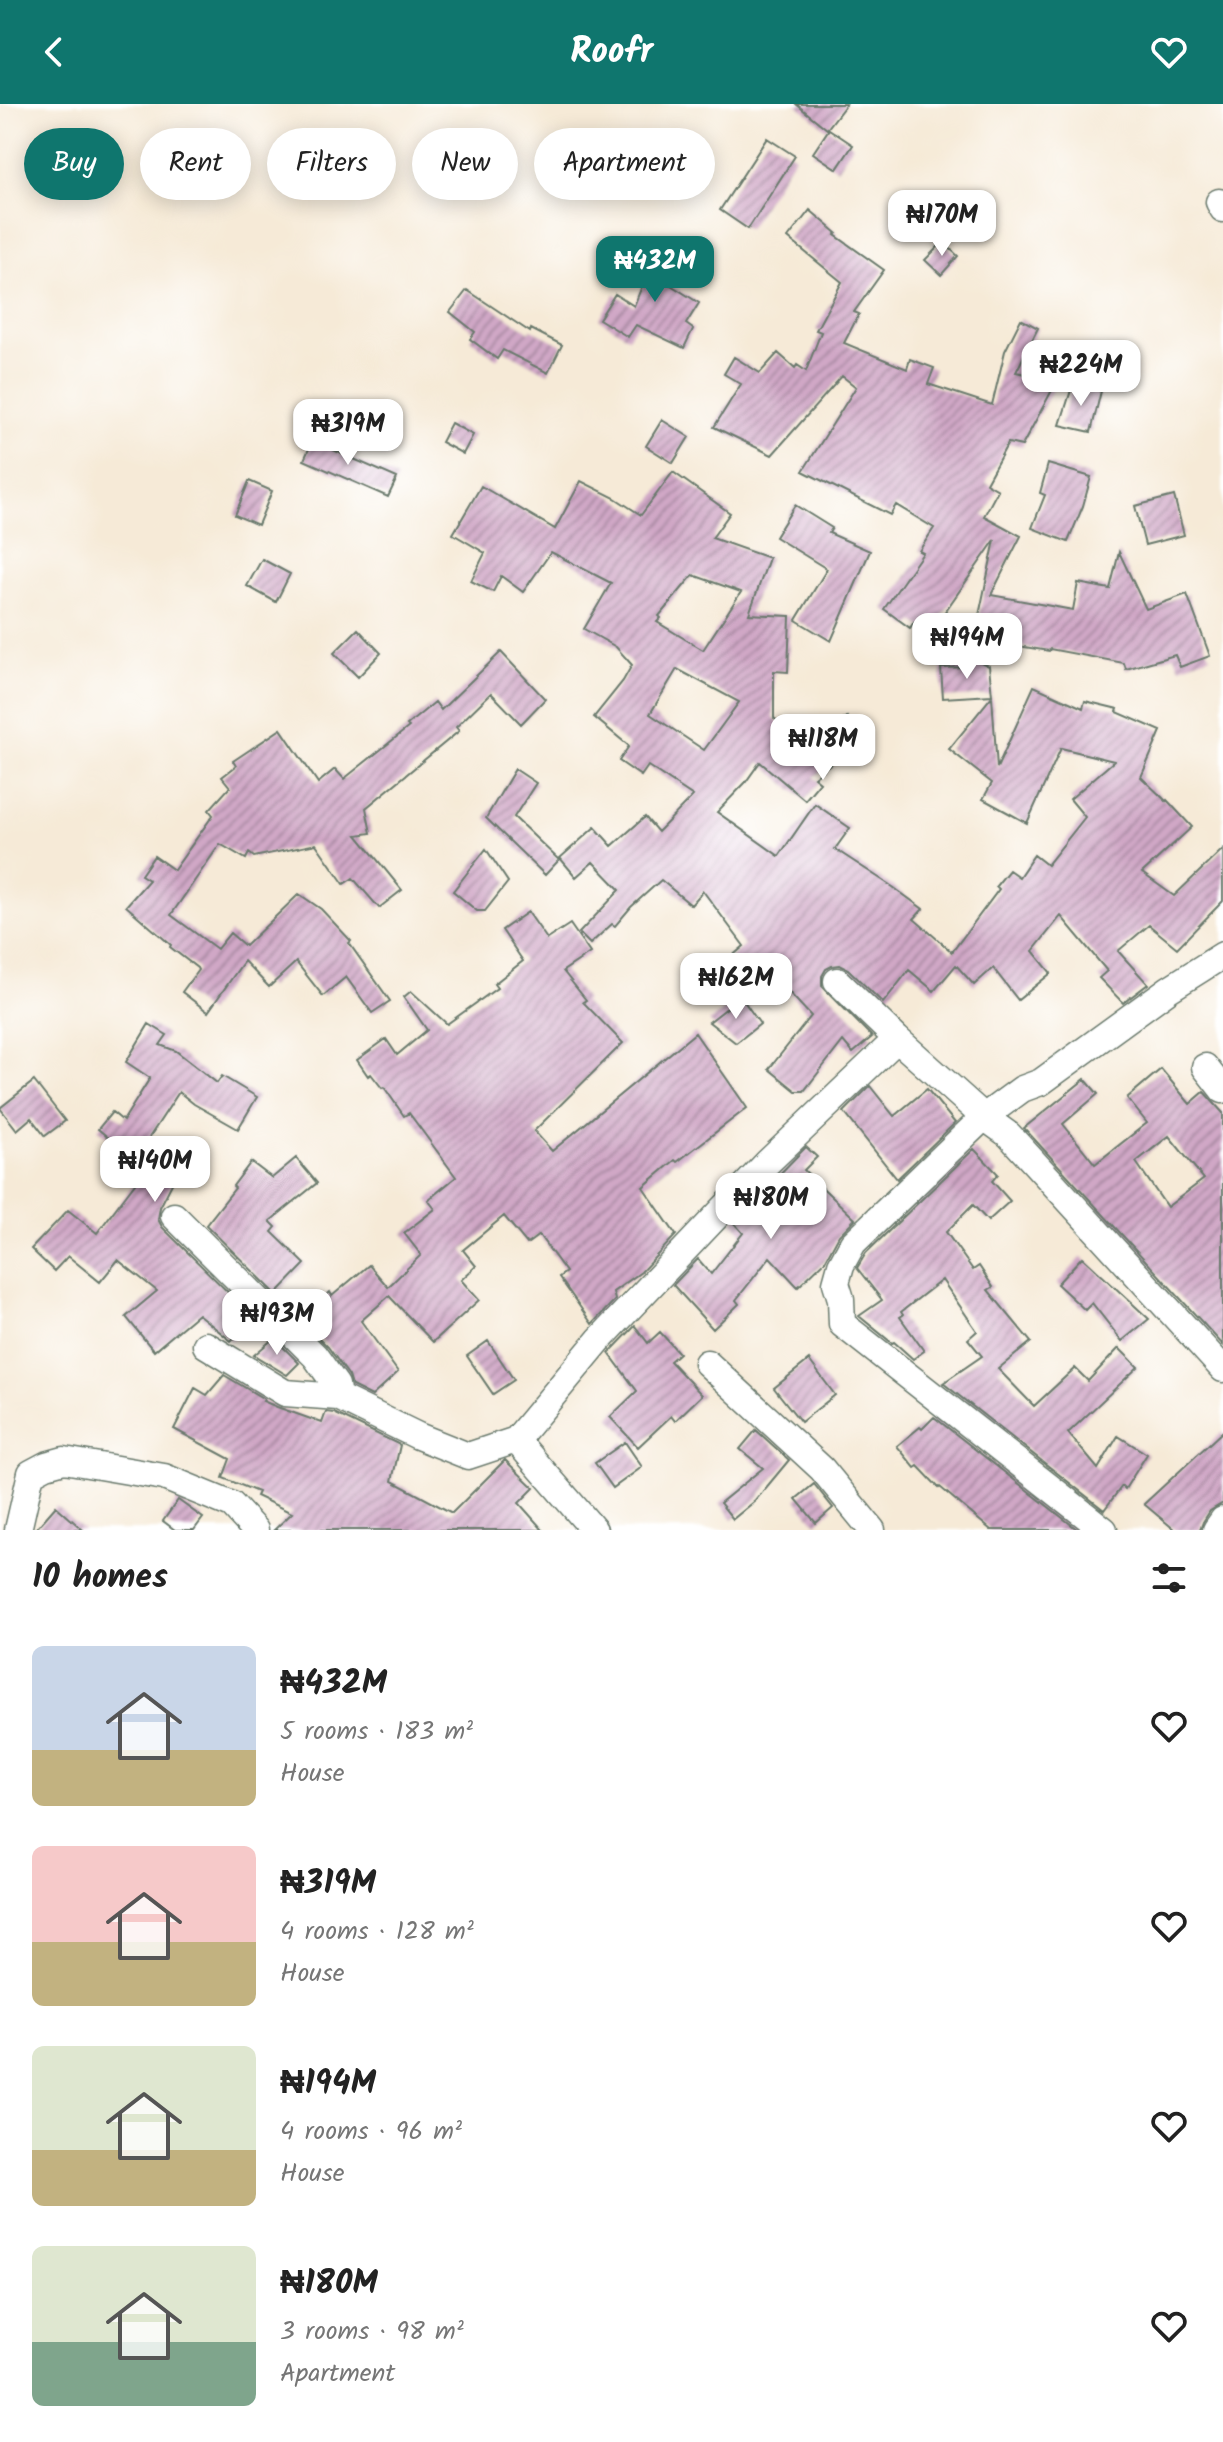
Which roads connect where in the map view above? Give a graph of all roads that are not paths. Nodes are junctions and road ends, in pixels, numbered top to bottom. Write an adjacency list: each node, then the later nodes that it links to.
1 (1223, 955): 6 (street)
2 (837, 981): 3 (street)
3 (897, 1039): 6 (street); 12 (street)
4 (1205, 1067): 5 (street)
5 (1223, 1090)
6 (984, 1117): 10 (street); 18 (street)
7 (174, 1216): 11 (street)
8 (206, 1345): 11 (street)
9 (707, 1363): 17 (street)
10 (1223, 1369)
11 (338, 1397): 12 (street)
12 (516, 1440): 16 (street)
13 (1223, 1520): 19 (street)
14 (18, 1530): 15 (street)
15 (255, 1530)
16 (594, 1530)
17 (872, 1530)
18 (1104, 1530)
19 (1216, 1530)

